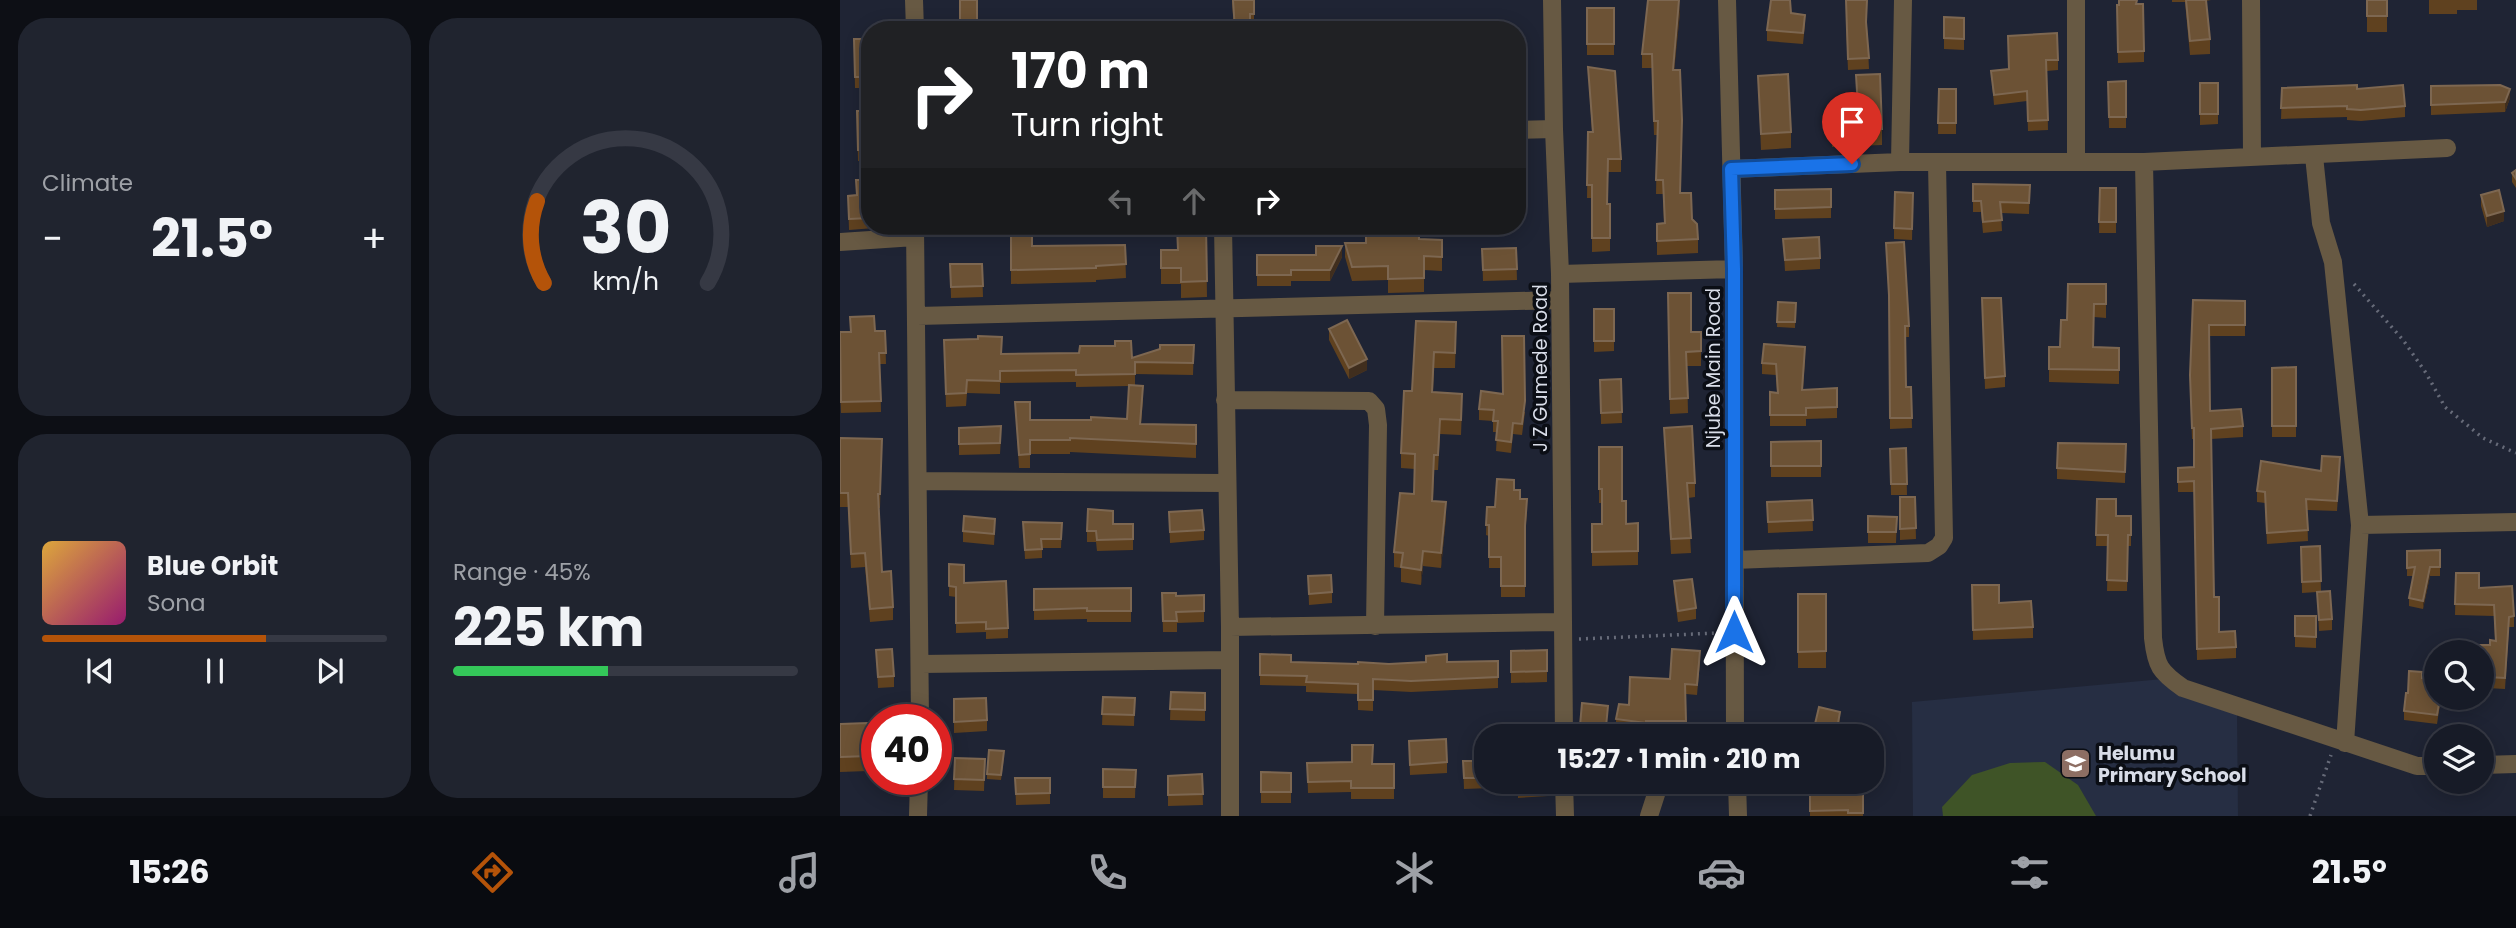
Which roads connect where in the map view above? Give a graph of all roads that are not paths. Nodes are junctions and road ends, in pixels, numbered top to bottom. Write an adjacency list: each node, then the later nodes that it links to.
1 (914, 0): 7 (street)
2 (1552, 0): 8 (street, J Z Gumede Road)
3 (1727, 0): 17 (street, Njube Main Road)
4 (1903, 0): 13 (street)
5 (2076, 0): 14 (street)
6 (2251, 0): 11 (street)
7 (915, 21)
8 (1554, 129): 9 (street); 23 (street, J Z Gumede Road)
9 (1526, 130)
10 (2447, 148): 12 (street)
11 (2252, 156): 12 (street); 15 (street)
12 (2314, 156): 31 (street)
13 (1900, 162): 16 (street); 17 (street)
14 (2076, 162): 15 (street); 16 (street)
15 (2144, 162): 41 (street)
16 (1937, 163): 32 (street)
17 (1731, 169): 22 (street, Njube Main Road)
18 (888, 235): 21 (street)
19 (915, 235): 26 (street)
20 (1223, 235): 25 (street)
21 (840, 242)
22 (1734, 269): 23 (street); 32 (street, Njube Main Road)
23 (1560, 274): 24 (street, J Z Gumede Road)
24 (1560, 300): 25 (street); 35 (street, J Z Gumede Road)
25 (1224, 310): 26 (street); 27 (street)
26 (917, 316): 28 (street)
27 (1225, 400): 29 (street); 34 (street)
28 (918, 481): 29 (street); 37 (street)
29 (1225, 483): 33 (street)
30 (2516, 522): 31 (street)
31 (2360, 525): 41 (street)
32 (1734, 560): 40 (street, Njube Main Road)
33 (1230, 626): 34 (street); 36 (street)
34 (1375, 626): 35 (street)
35 (1562, 631): 39 (street, J Z Gumede Road)
36 (1229, 660): 37 (street); 50 (street)
37 (921, 664): 38 (street)
38 (920, 704)
39 (1564, 724)
40 (1735, 724)
41 (2341, 742): 44 (street)
42 (2516, 764): 43 (street)
43 (2494, 765)
44 (2424, 766)
45 (1564, 794): 51 (street)
46 (1656, 794): 52 (street)
47 (1737, 794): 53 (street)
48 (919, 795): 49 (street)
49 (918, 816)
50 (1230, 816)
51 (1565, 816)
52 (1649, 816)
53 (1738, 816)

